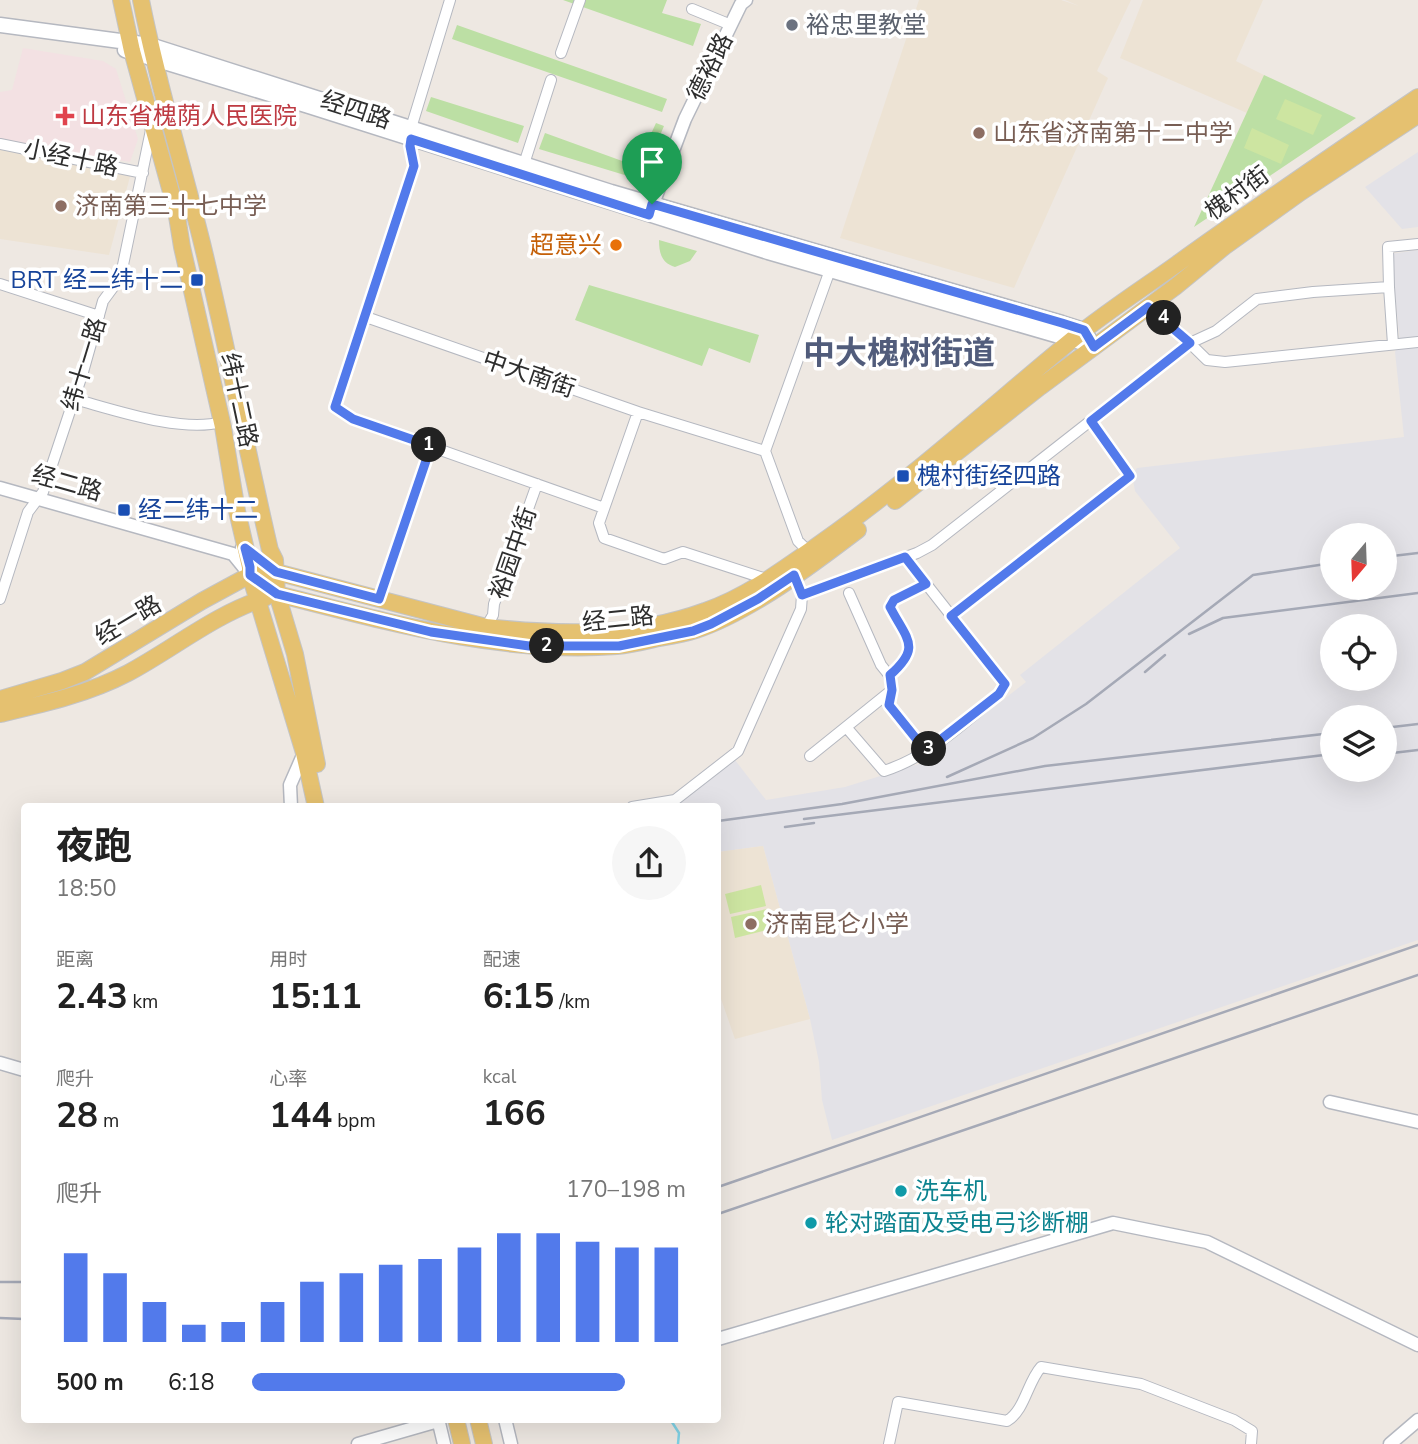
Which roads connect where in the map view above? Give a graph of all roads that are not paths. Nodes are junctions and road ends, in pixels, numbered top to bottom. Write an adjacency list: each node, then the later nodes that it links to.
1 (121, 0): 10 (main road, 纬十二路)
2 (141, 0): 11 (main road, 纬十二路)
3 (450, 0): 17 (street)
4 (579, 0): 12 (street)
5 (746, 0): 7 (street, 德裕路)
6 (692, 9): 7 (street)
7 (731, 24): 21 (street, 德裕路)
8 (0, 25): 10 (main road, 经四路)
9 (0, 33): 10 (main road, 经四路)
10 (131, 47): 11 (main road, 经四路); 16 (main road, 纬十二路)
11 (152, 52): 17 (main road, 经四路); 48 (main road, 纬十二路)
12 (561, 52)
13 (551, 80): 19 (street)
14 (1418, 97): 29 (main road, 槐村街)
15 (1418, 116): 26 (main road, 槐村街)
16 (152, 124): 20 (street, 纬十一路); 37 (main road, 纬十二路)
17 (411, 133): 19 (main road, 经四路); 21 (main road, 经四路); 28 (street)
18 (0, 144): 20 (street, 小经十路)
19 (523, 164): 21 (main road, 经四路)
20 (143, 173): 27 (street, 纬十一路)
21 (651, 209): 23 (main road, 经四路); 29 (main road, 经四路)
22 (1418, 243): 25 (street)
23 (830, 271): 29 (main road, 经四路); 39 (street)
24 (0, 285): 27 (street)
25 (1389, 287): 31 (street); 32 (street)
26 (1148, 307): 31 (street); 33 (main road, 槐村街)
27 (99, 316): 34 (street, 纬十一路)
28 (366, 317): 35 (street, 中大南街); 38 (street)
29 (1078, 335): 33 (main road); 46 (main road, 经二路)
30 (1418, 342): 32 (street)
31 (1190, 343): 32 (street); 36 (street)
32 (1393, 344)
33 (1094, 347): 50 (main road, 经二路)
34 (74, 399): 37 (street); 43 (street, 纬十一路)
35 (638, 412): 39 (street, 中大南街); 44 (street)
36 (1091, 421): 47 (street); 59 (street)
37 (222, 422): 45 (main road, 纬十二路)
38 (431, 446): 41 (street); 56 (street)
39 (765, 451): 46 (street)
40 (0, 482): 43 (street, 经二路)
41 (537, 484): 44 (street, 裕园中街); 60 (street, 裕园中街)
42 (0, 488): 43 (street, 经二路)
43 (40, 495): 45 (street, 经二路); 49 (street, 经二路); 57 (street, 纬十一路)
44 (604, 508): 51 (street)
45 (245, 548): 48 (street, 经二路); 49 (main road, 纬十二路)
46 (806, 553): 51 (main road, 经二路)
47 (905, 557): 52 (street); 55 (street)
48 (276, 572): 49 (main road, 经一路); 54 (main road, 纬十二路); 56 (main road, 经二路)
49 (250, 575): 54 (street, 经二路); 58 (main road, 纬十二路); 63 (main road, 经一路)
50 (794, 575): 54 (main road, 经二路); 55 (street)
51 (766, 579): 60 (main road, 经二路)
52 (926, 584): 59 (street); 61 (street)
53 (849, 593): 61 (street)
54 (277, 594): 58 (main road, 经一路); 71 (main road, 纬十二路)
55 (802, 595): 72 (street)
56 (379, 599): 60 (main road, 经二路)
57 (0, 600)
58 (257, 601): 64 (main road, 经一路); 67 (main road, 纬十二路)
59 (951, 616): 66 (street)
60 (486, 627)
61 (890, 675): 62 (street)
62 (892, 690): 65 (street); 66 (street)
63 (0, 699)
64 (0, 714)
65 (846, 727): 66 (street); 68 (street)
66 (926, 751)
67 (304, 753): 69 (street); 70 (main road, 纬十二路)
68 (810, 755)
69 (291, 803)
70 (315, 803)
71 (325, 803)
72 (657, 803)
73 (0, 1063): 74 (street)
74 (21, 1069)
75 (1330, 1102): 76 (street)
76 (1418, 1122)
77 (721, 1338): 78 (street)
78 (1418, 1345)
79 (1418, 1420): 92 (street)
80 (428, 1423): 85 (street)
81 (439, 1423): 86 (street)
82 (457, 1423): 87 (main road)
83 (479, 1423): 88 (main road)
84 (507, 1423): 89 (street)
85 (358, 1444)
86 (444, 1444)
87 (462, 1444)
88 (484, 1444)
89 (511, 1444)
90 (889, 1444): 91 (street)
91 (1251, 1444)
92 (1390, 1444)

